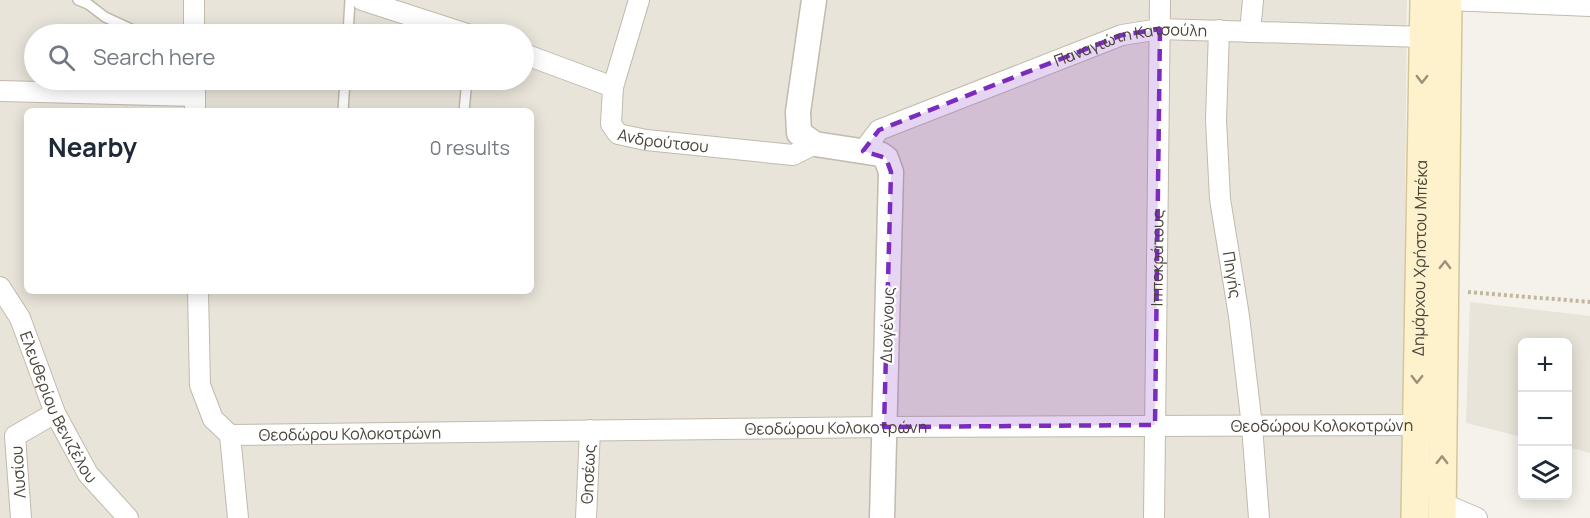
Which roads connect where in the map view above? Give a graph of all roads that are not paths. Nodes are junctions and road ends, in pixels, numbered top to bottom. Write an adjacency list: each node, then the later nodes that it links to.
1 (78, 0): 12 (lane)
2 (194, 0): 13 (street)
3 (350, 0): 14 (lane)
4 (362, 0): 15 (street)
5 (639, 0): 21 (street, Ανδρούτσου)
6 (814, 0): 28 (street)
7 (1160, 0): 16 (street, Ιπποκράτους)
8 (1253, 0): 18 (street)
9 (1424, 0): 19 (main road, Δημάρχου Χρήστου Μπέκα)
10 (1448, 0): 11 (street); 35 (main road, Δημάρχου Χρήστου Μπέκα, one-way to 10)
11 (1590, 6)
12 (120, 24)
13 (194, 24)
14 (349, 24)
15 (436, 24)
16 (1160, 29): 17 (street, Παναγιώτη Κατσούλη); 29 (street, Παναγιώτη Κατσούλη); 33 (street, Ιπποκράτους)
17 (1219, 30): 18 (street, Παναγιώτη Κατσούλη); 36 (street, Πηγής)
18 (1250, 32): 19 (street, Παναγιώτη Κατσούλη)
19 (1423, 37): 34 (main road, Δημάρχου Χρήστου Μπέκα, one-way to 34)
20 (534, 58): 21 (street)
21 (613, 87): 28 (street, Ανδρούτσου)
22 (344, 90): 26 (lane)
23 (466, 90): 27 (lane)
24 (0, 91): 25 (street)
25 (195, 96)
26 (343, 108)
27 (464, 108)
28 (815, 144): 29 (street)
29 (863, 151): 37 (street, Διογένους)
30 (0, 287): 32 (street, Ελευθερίου Βενιζέλου)
31 (198, 294): 39 (street)
32 (55, 413): 41 (street, Λυσίου); 42 (street, Ελευθερίου Βενιζέλου)
33 (1155, 425): 36 (street, Θεοδώρου Κολοκοτρώνη); 37 (street, Θεοδώρου Κολοκοτρώνη); 46 (street, Ιπποκράτους)
34 (1416, 425): 35 (street, Θεοδώρου Κολοκοτρώνη); 36 (street, Θεοδώρου Κολοκοτρώνη); 48 (main road, Δημάρχου Χρήστου Μπέκα)
35 (1443, 425): 40 (main road, Δημάρχου Χρήστου Μπέκα, one-way to 35)
36 (1252, 426): 47 (street, Πηγής)
37 (884, 427): 38 (street, Θεοδώρου Κολοκοτρώνη); 45 (street, Διογένους)
38 (590, 430): 39 (street, Θεοδώρου Κολοκοτρώνη); 44 (street, Θησέως)
39 (230, 435): 43 (street)
40 (1442, 511): 49 (street)
41 (21, 518)
42 (128, 518)
43 (238, 518)
44 (586, 518)
45 (882, 518)
46 (1154, 518)
47 (1259, 518)
48 (1415, 518)
49 (1477, 518)

